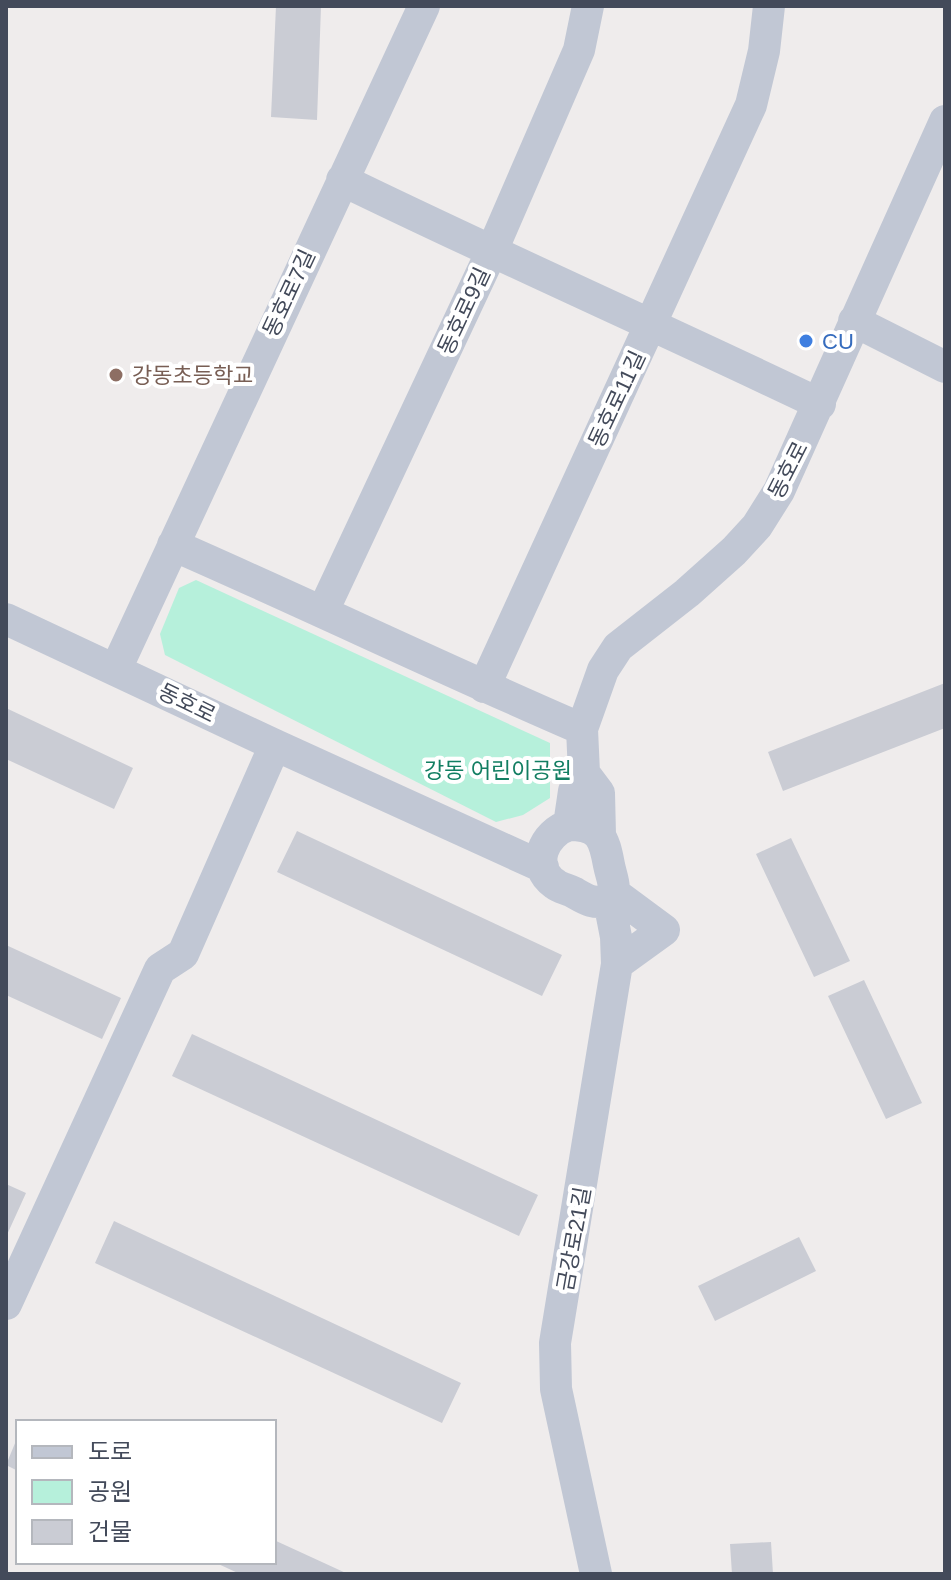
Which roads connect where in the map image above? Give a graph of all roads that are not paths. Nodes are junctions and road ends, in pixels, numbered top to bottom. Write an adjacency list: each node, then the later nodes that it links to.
1 (424, 6): 5 (street, 동호로7길)
2 (588, 6): 6 (street, 동호로9길)
3 (769, 6): 8 (street, 동호로11길)
4 (945, 121): 7 (street, 동호로)
5 (342, 180): 6 (street); 11 (street, 동호로7길)
6 (491, 253): 8 (street); 12 (street, 동호로9길)
7 (854, 321): 9 (street); 10 (street, 동호로)
8 (652, 324): 10 (street); 15 (street, 동호로11길)
9 (945, 367)
10 (820, 404): 16 (street, 동호로)
11 (173, 545): 12 (street); 14 (street, 동호로7길)
12 (323, 611): 15 (street)
13 (6, 619): 14 (street, 동호로)
14 (116, 669): 17 (street, 동호로)
15 (484, 687): 16 (street)
16 (582, 729): 18 (street, 동호로)
17 (275, 745): 21 (street, 동호로); 24 (street)
18 (584, 773): 19 (street); 20 (street)
19 (569, 825): 20 (street); 21 (street)
20 (600, 835): 22 (street)
21 (543, 867): 22 (street)
22 (612, 897): 23 (street, 금강로21길); 23 (street)
23 (617, 964): 25 (street, 금강로21길)
24 (6, 1304)
25 (596, 1574)

